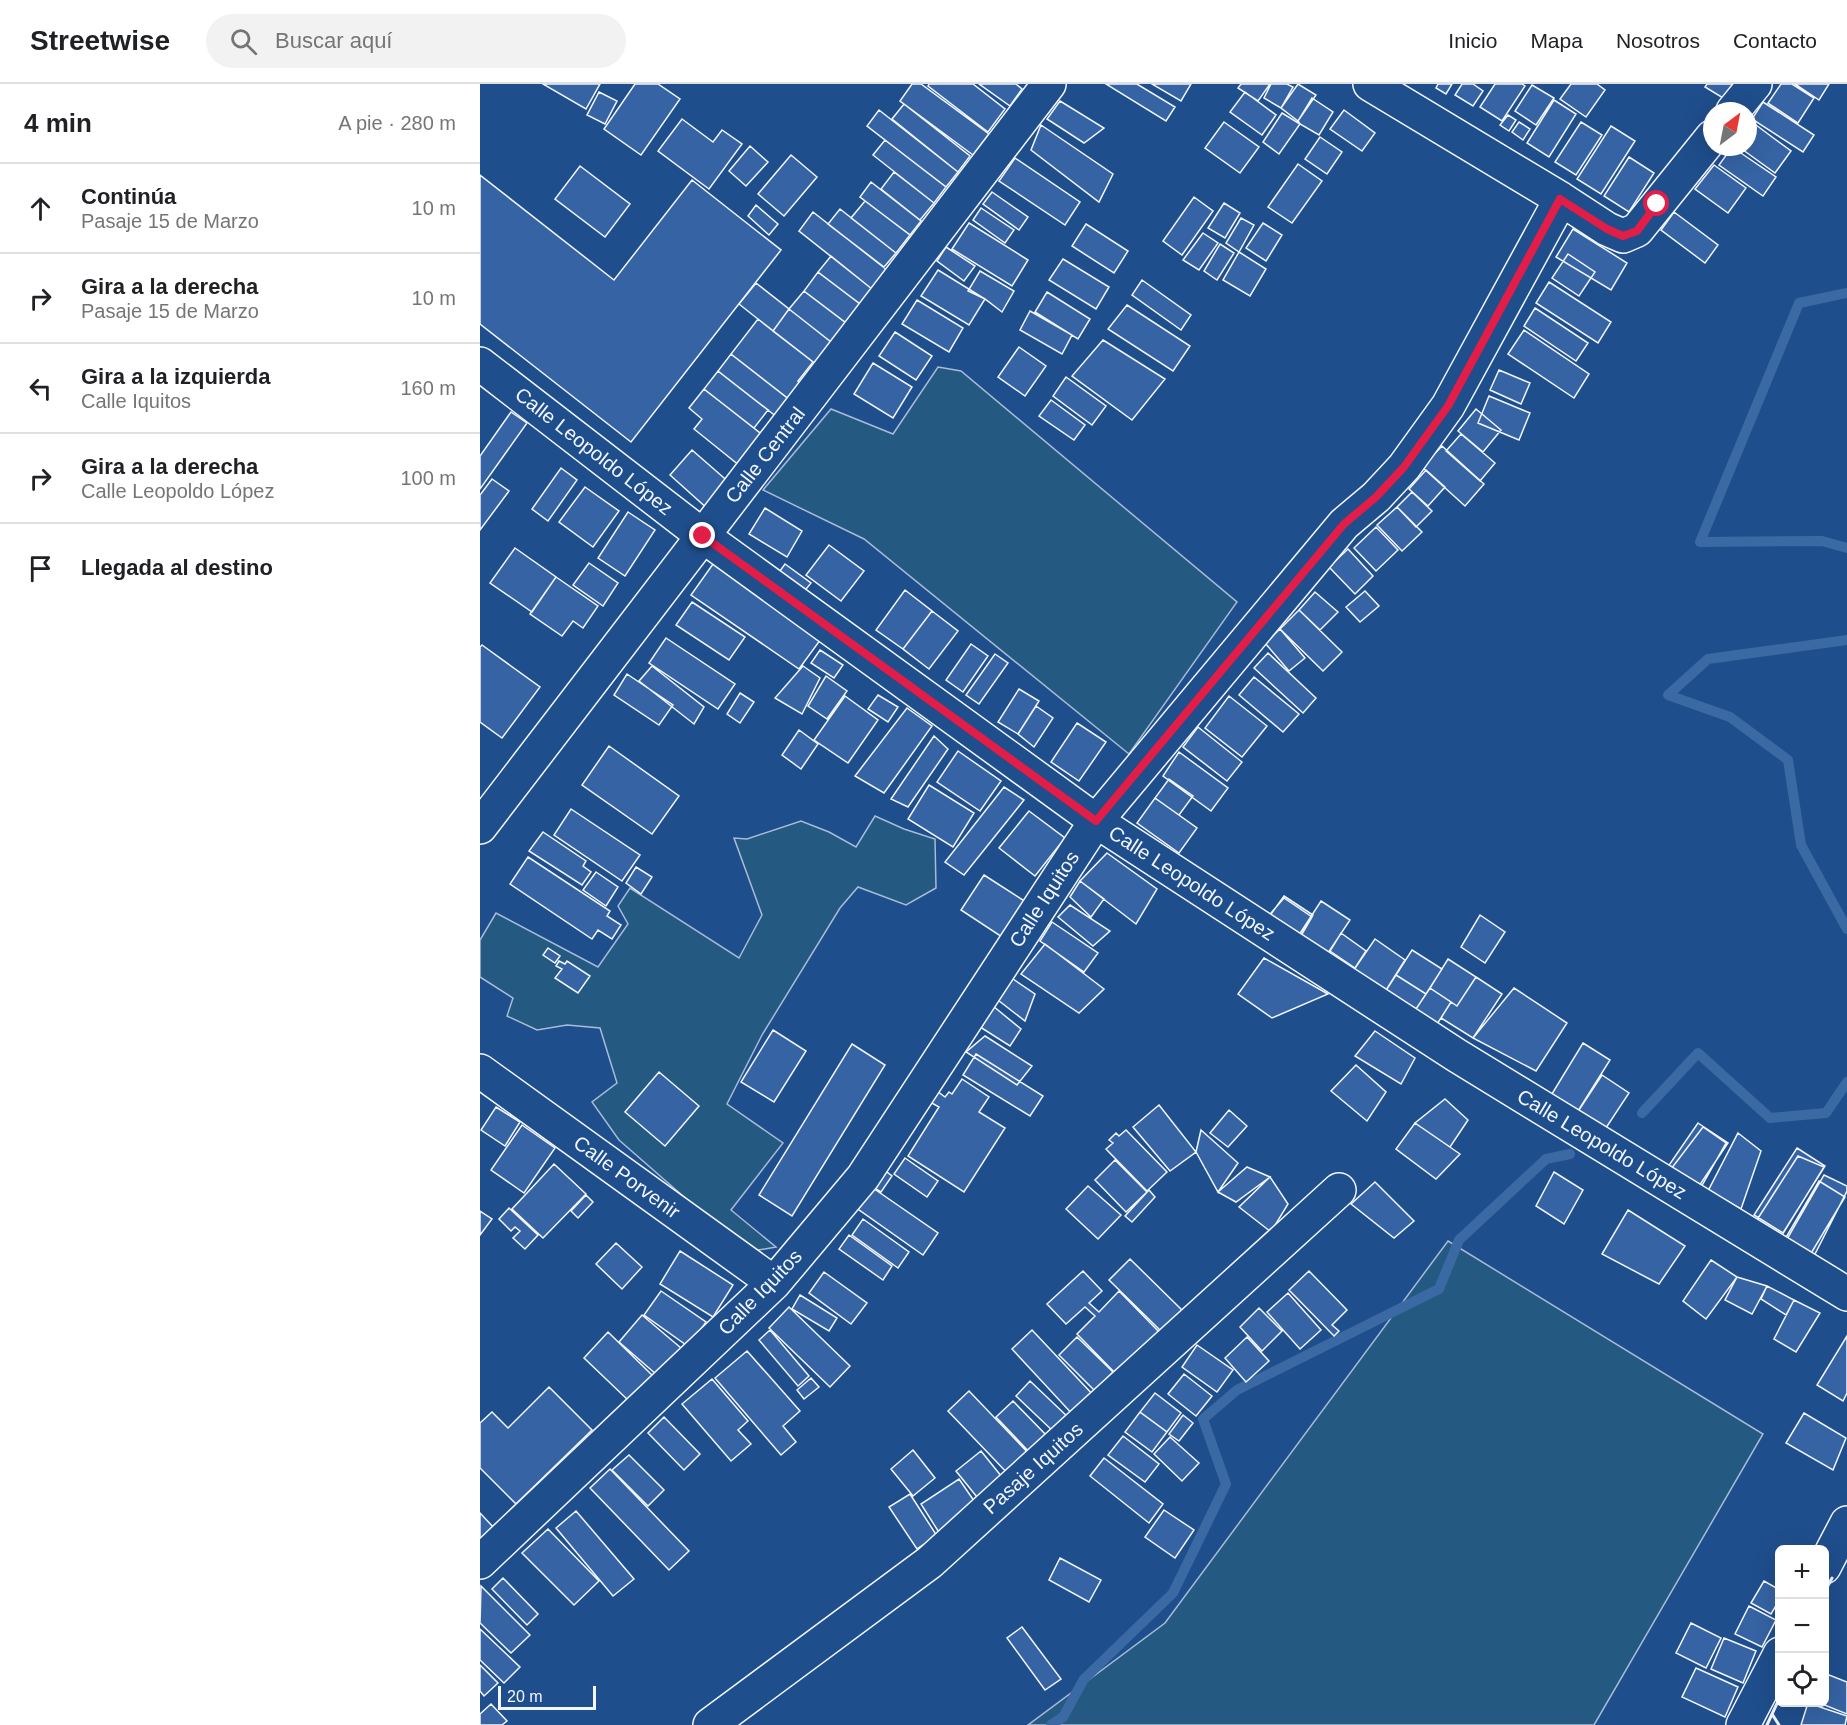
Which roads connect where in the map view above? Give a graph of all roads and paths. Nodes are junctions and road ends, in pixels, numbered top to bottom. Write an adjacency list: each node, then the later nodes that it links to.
1 (1049, 84): 8 (street, Calle Central)
2 (1370, 84): 6 (street)
3 (1755, 84): 4 (street)
4 (1740, 102)
5 (1703, 148): 6 (street)
6 (1560, 199): 9 (street, Calle Iquitos)
7 (480, 364): 8 (street, Calle Leopoldo López)
8 (703, 536): 9 (street, Calle Leopoldo López); 10 (street, Calle Central)
9 (1096, 821): 13 (street, Calle Iquitos); 14 (street, Calle Leopoldo López)
10 (480, 827)
11 (480, 1071): 13 (street, Calle Porvenir)
12 (1338, 1190): 19 (street, Pasaje Iquitos)
13 (774, 1283): 17 (street, Calle Iquitos)
14 (1847, 1294)
15 (1847, 1523): 16 (street)
16 (1829, 1557)
17 (480, 1562)
18 (1775, 1662): 20 (street)
19 (711, 1725)
20 (1743, 1725)

